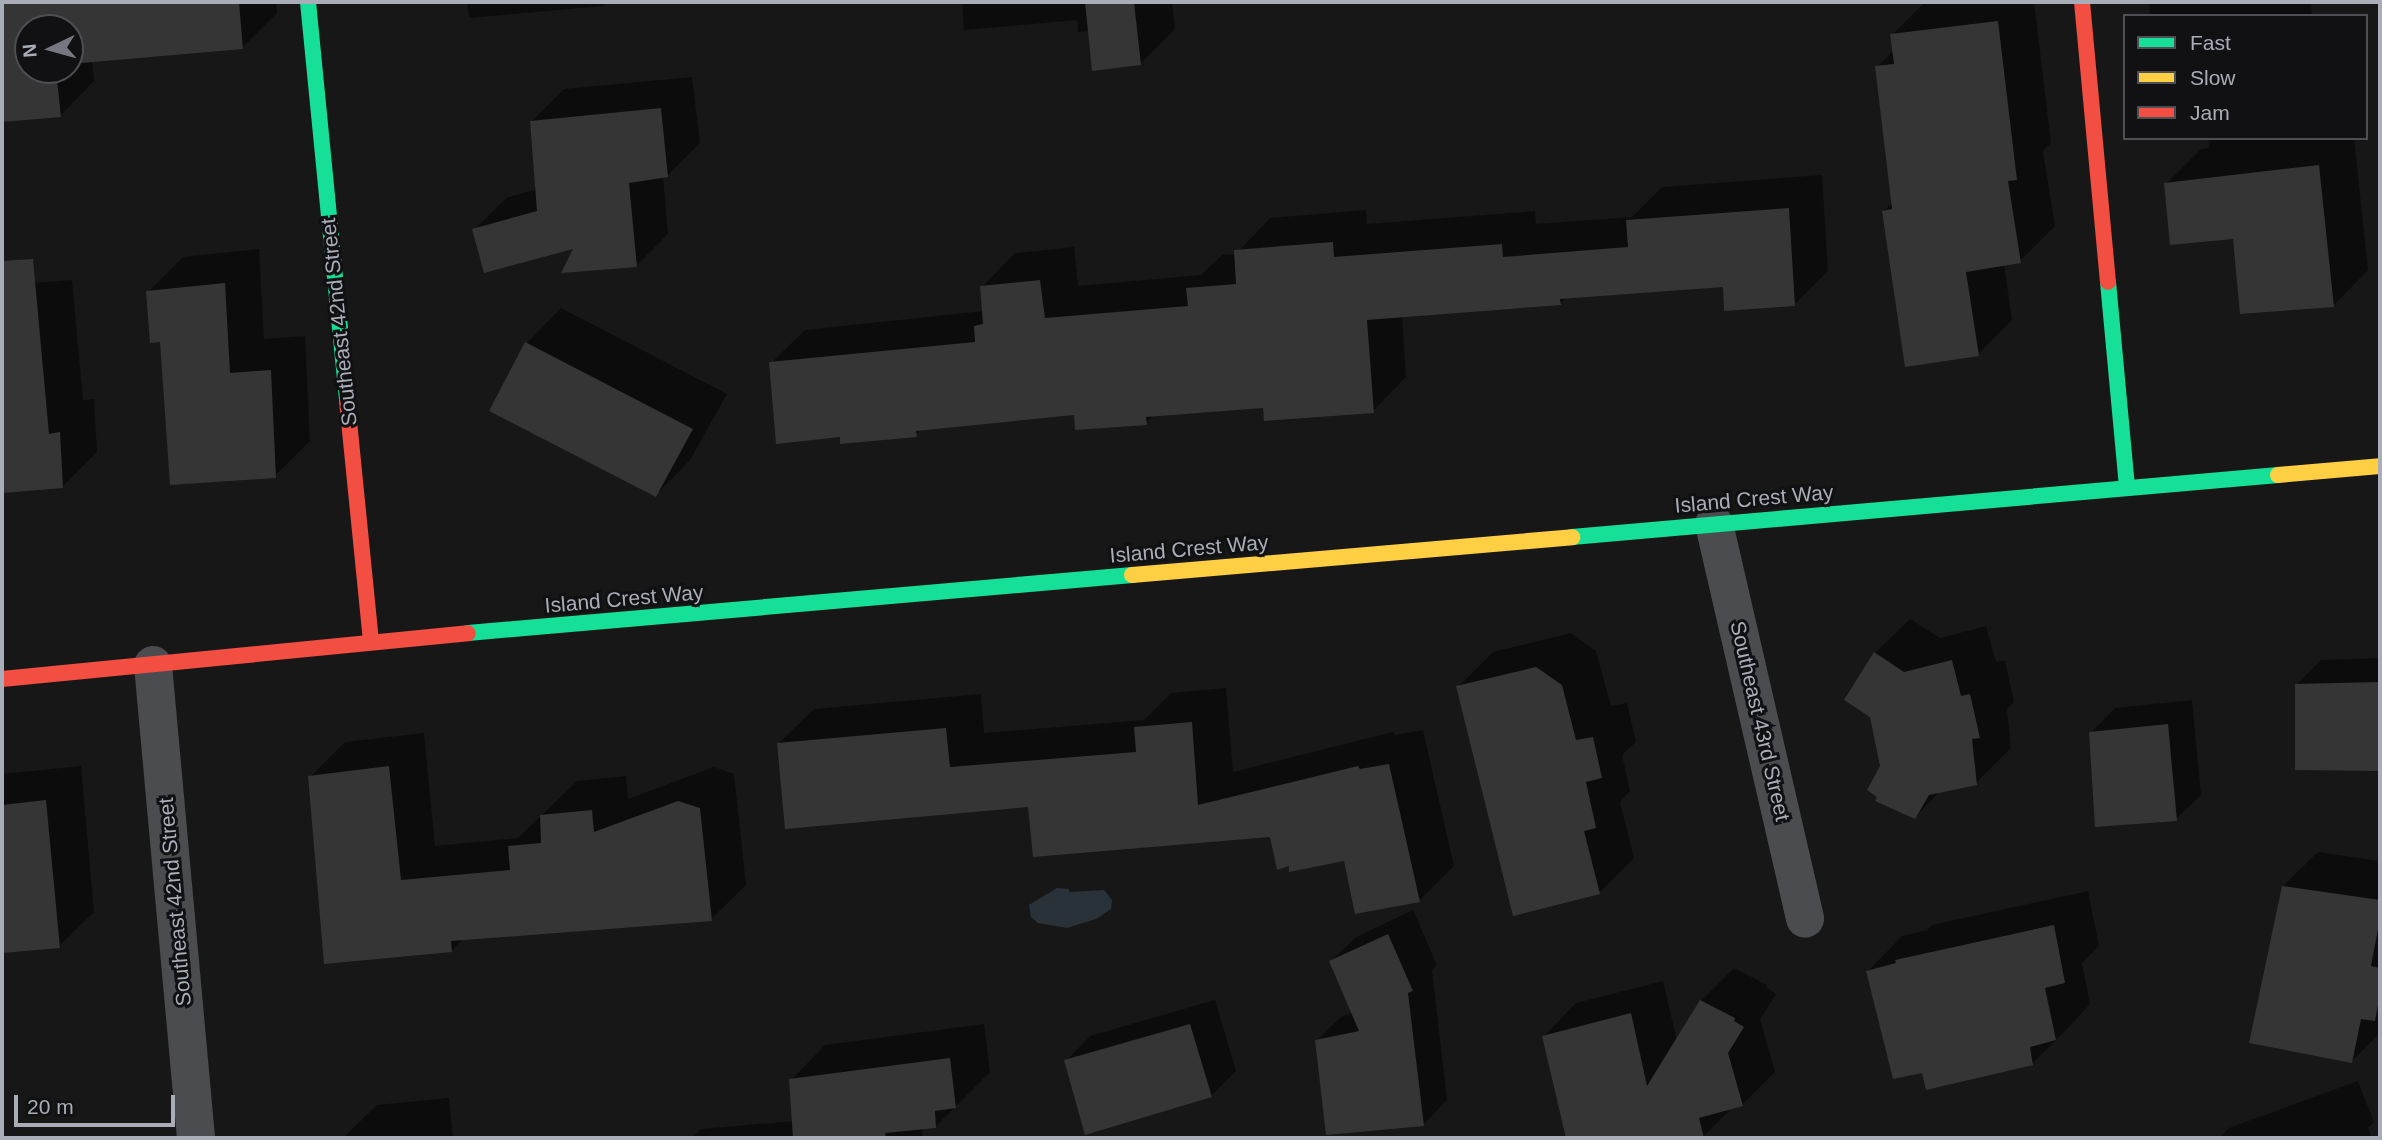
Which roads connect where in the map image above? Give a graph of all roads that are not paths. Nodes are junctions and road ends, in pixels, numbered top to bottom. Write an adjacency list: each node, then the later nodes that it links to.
1 (308, 2): 6 (main road, Southeast 42nd Street)
2 (2082, 2): 4 (main road)
3 (2380, 466): 4 (main road, Island Crest Way)
4 (2127, 488): 5 (main road, Island Crest Way)
5 (1714, 524): 6 (main road, Island Crest Way); 9 (street, Southeast 43rd Street)
6 (371, 642): 7 (main road, Island Crest Way)
7 (153, 665): 8 (main road, Island Crest Way); 10 (street, Southeast 42nd Street)
8 (2, 679)
9 (1805, 919)
10 (196, 1138)

